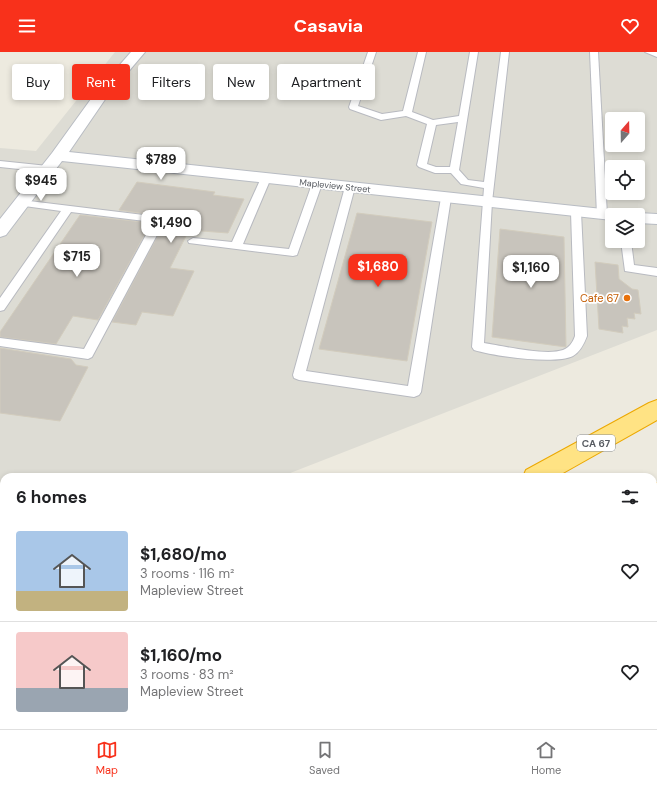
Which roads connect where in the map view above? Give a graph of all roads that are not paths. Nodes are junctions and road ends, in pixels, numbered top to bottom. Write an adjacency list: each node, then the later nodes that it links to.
1 (138, 52): 12 (main road)
2 (372, 52): 9 (lane)
3 (422, 52): 9 (lane)
4 (474, 52): 10 (lane)
5 (505, 52): 18 (lane)
6 (594, 52): 21 (lane)
7 (649, 52): 8 (lane)
8 (657, 55)
9 (407, 113): 11 (lane)
10 (463, 118): 11 (lane); 14 (lane)
11 (432, 123): 14 (lane)
12 (53, 162): 13 (lane); 15 (main road, Mapleview Street); 20 (main road)
13 (0, 164)
14 (454, 170): 18 (lane)
15 (266, 178): 16 (main road, Mapleview Street); 29 (lane)
16 (317, 184): 17 (main road, Mapleview Street); 29 (lane)
17 (350, 187): 19 (main road, Mapleview Street); 19 (lane)
18 (488, 194): 19 (main road, Mapleview Street); 23 (main road, Mapleview Street); 23 (lane)
19 (446, 198)
20 (21, 203): 22 (lane); 27 (main road)
21 (606, 208)
22 (68, 209): 32 (lane); 33 (lane)
23 (576, 212): 24 (main road, Mapleview Street)
24 (605, 215)
25 (645, 218): 26 (main road)
26 (657, 219)
27 (0, 231)
28 (193, 241): 29 (lane)
29 (236, 246)
30 (627, 248): 31 (lane)
31 (657, 272)
32 (0, 307)
33 (0, 342)
34 (657, 409): 35 (highway, CA 67)
35 (542, 473)

